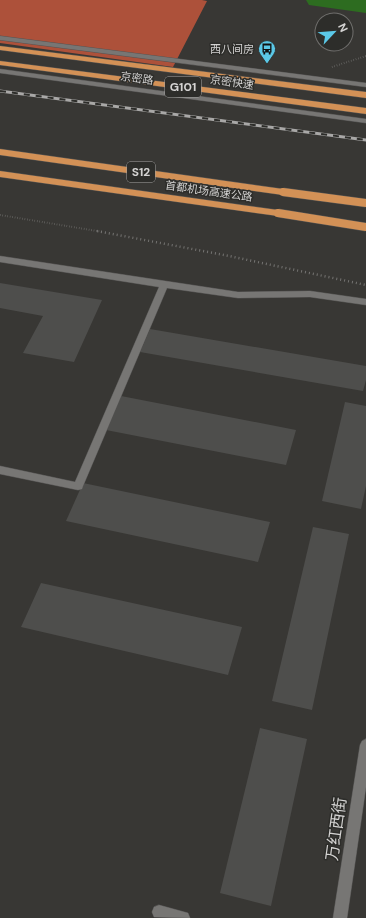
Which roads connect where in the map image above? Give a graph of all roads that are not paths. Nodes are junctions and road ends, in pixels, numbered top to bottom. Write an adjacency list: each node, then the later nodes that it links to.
1 (0, 38): 5 (main road, 京密路 / G101)
2 (0, 48): 6 (highway, 京密快速 / G101)
3 (0, 63): 7 (highway, 京密快速 / G101)
4 (0, 71): 8 (main road, 京密路 / G101)
5 (366, 85)
6 (366, 95)
7 (366, 111)
8 (366, 120)
9 (0, 152): 11 (highway, 首都机场高速公路 / S12, bridge)
10 (0, 174): 12 (highway, 首都机场高速公路 / S12, bridge)
11 (366, 204)
12 (366, 227)
13 (0, 259): 14 (main road)
14 (164, 285): 15 (main road); 16 (main road)
15 (366, 302)
16 (0, 470)
17 (366, 745): 20 (main road, 万红西街)
18 (159, 912): 19 (main road)
19 (183, 918)
20 (340, 918)

